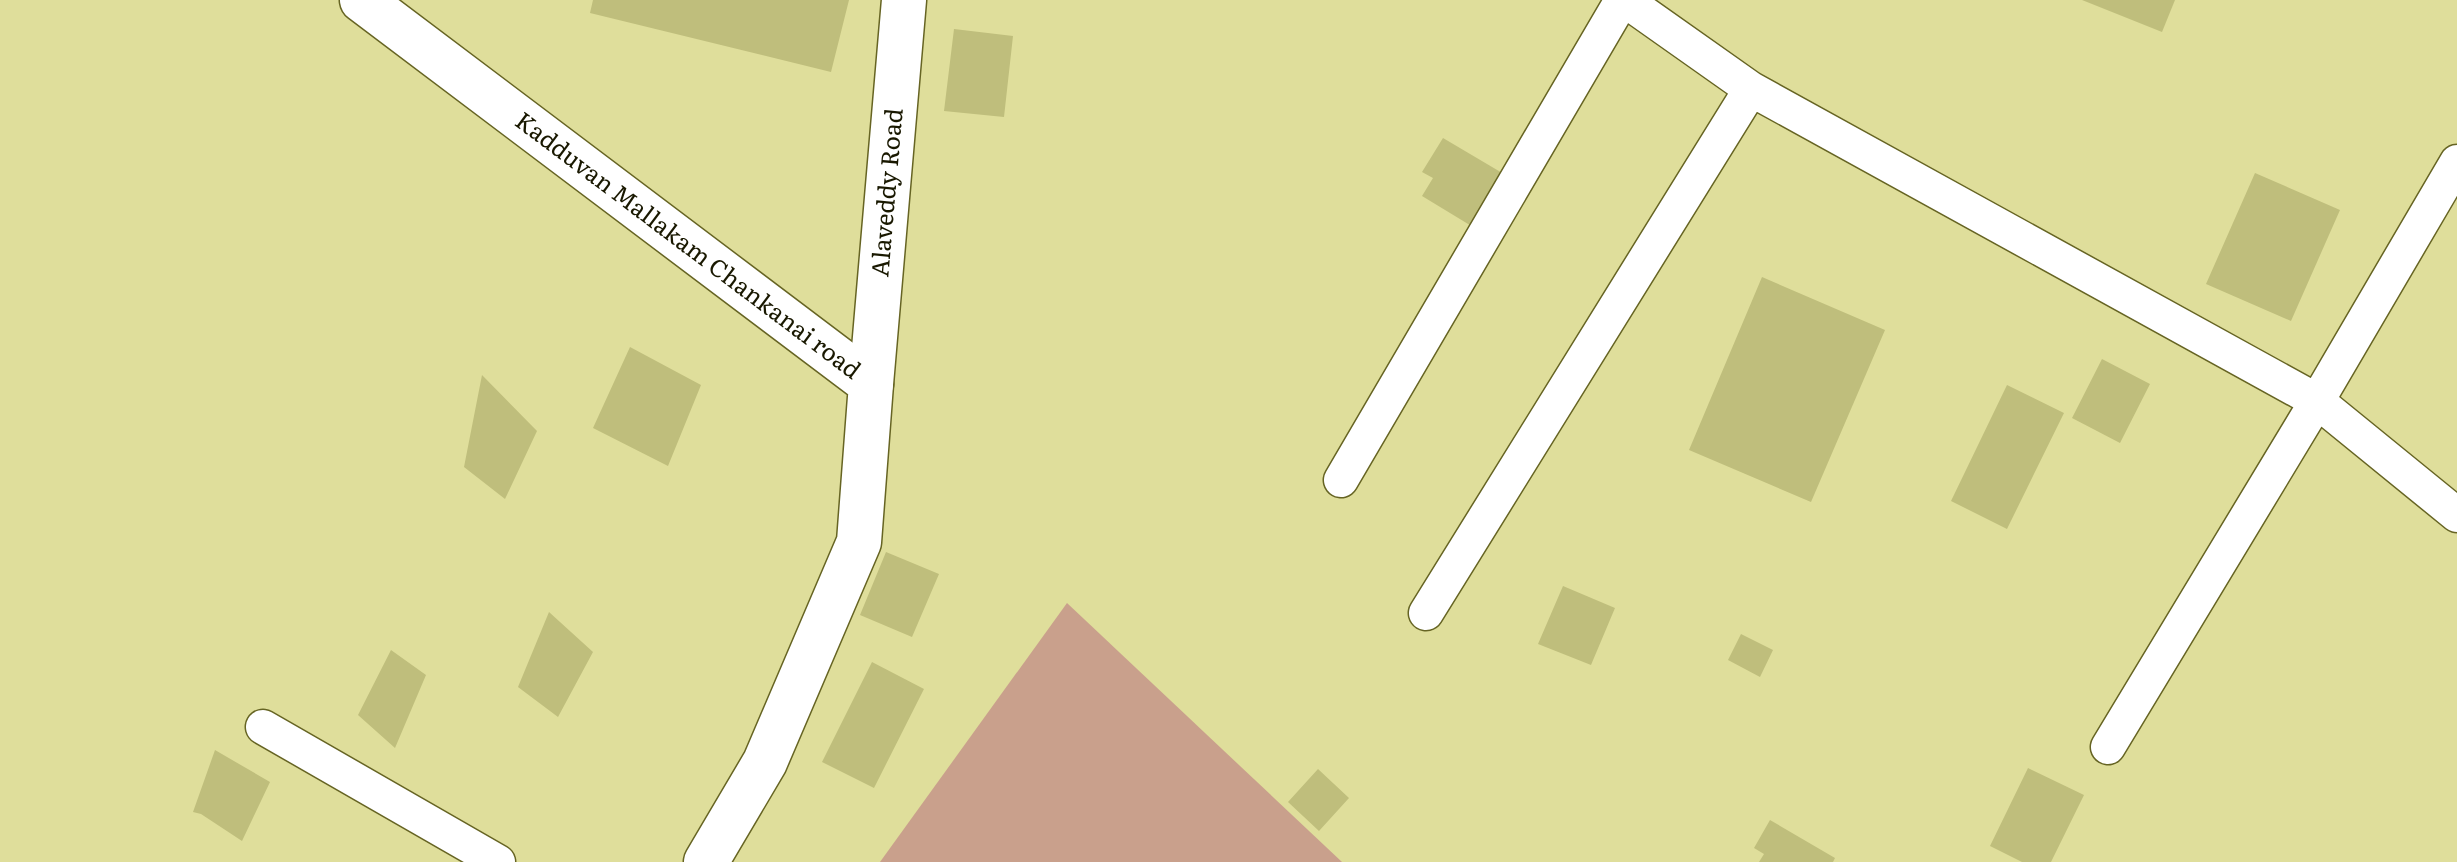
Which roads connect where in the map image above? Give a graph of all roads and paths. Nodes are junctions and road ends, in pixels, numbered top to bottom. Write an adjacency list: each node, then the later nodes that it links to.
1 (362, 0): 6 (main road, Kadduvan Mallakam Chankanai road)
2 (904, 0): 6 (main road, Alaveddy Road)
3 (1623, 0): 4 (street); 8 (street)
4 (1751, 89): 7 (street); 10 (street)
5 (2457, 162): 7 (street)
6 (871, 384): 14 (main road, Kadduvan Mallakam Chankanai road)
7 (2317, 401): 9 (street); 12 (street)
8 (1341, 480)
9 (2457, 515)
10 (1426, 613)
11 (263, 727): 13 (street)
12 (2108, 747)
13 (498, 862)
14 (706, 862)

